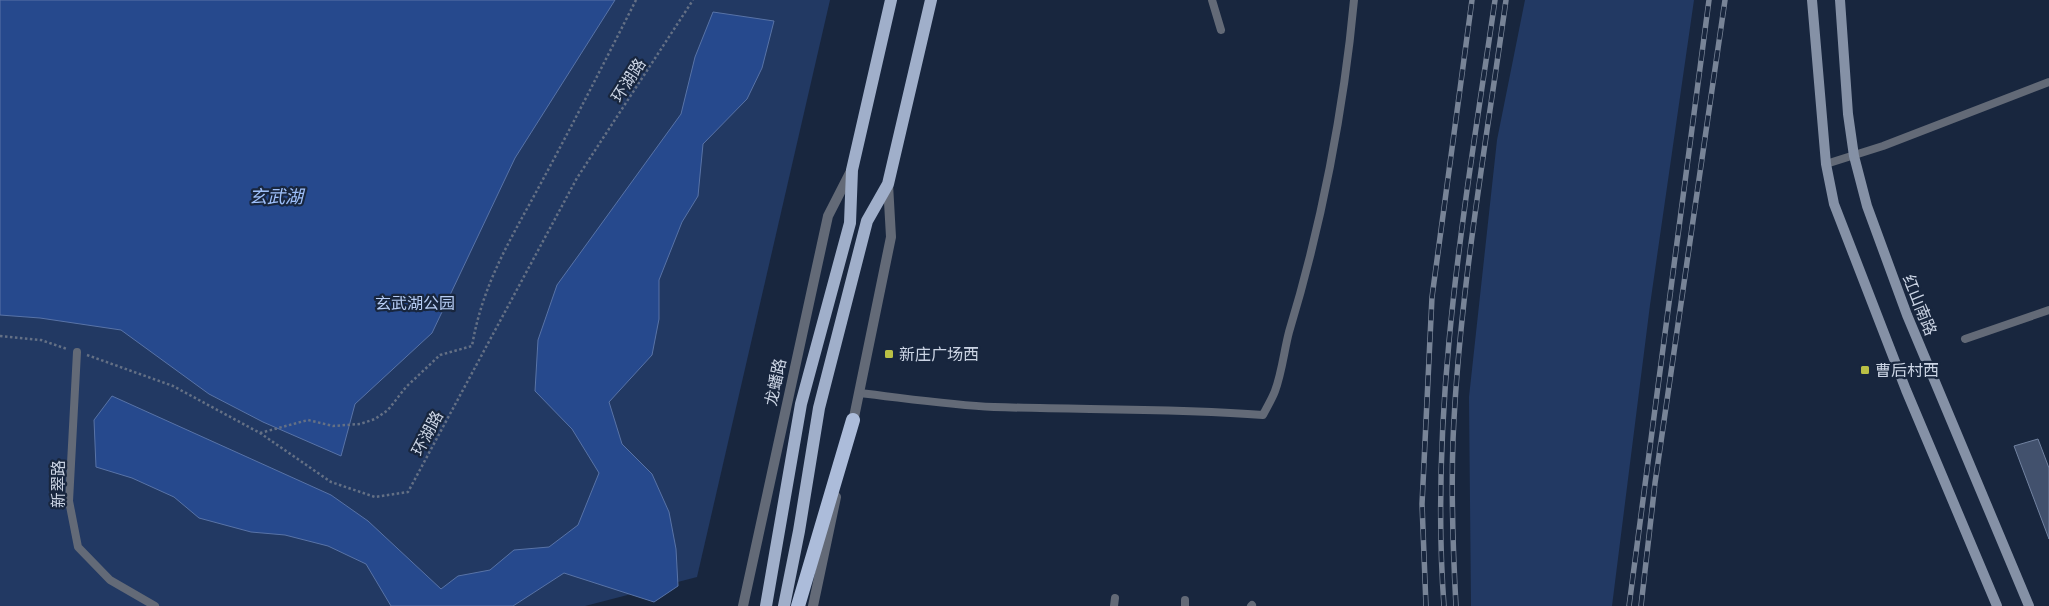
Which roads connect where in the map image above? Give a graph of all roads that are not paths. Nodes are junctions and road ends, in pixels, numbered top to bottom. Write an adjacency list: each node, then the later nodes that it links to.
1 (891, 0): 11 (main road, 龙蟠路)
2 (932, 0): 12 (main road)
3 (1212, 0): 7 (lane)
4 (1354, 0): 16 (lane)
5 (1812, 0): 10 (main road)
6 (1840, 0): 9 (main road, 红山南路)
7 (1221, 30)
8 (2049, 82): 9 (lane)
9 (1854, 156): 10 (lane); 25 (main road, 红山南路)
10 (1826, 164): 24 (main road)
11 (852, 170): 19 (street, 龙蟠路); 20 (main road, 龙蟠路)
12 (888, 184): 16 (street); 21 (main road)
13 (2049, 310): 14 (lane)
14 (1965, 339)
15 (77, 352): 18 (lane, 新翠路)
16 (859, 393): 17 (street)
17 (853, 420): 22 (highway); 23 (street)
18 (154, 606)
19 (743, 606)
20 (766, 606)
21 (784, 606)
22 (798, 606)
23 (813, 606)
24 (1997, 606)
25 (2029, 606)

